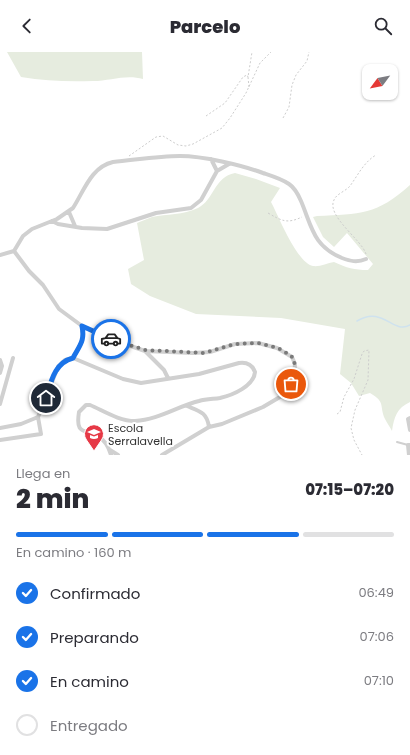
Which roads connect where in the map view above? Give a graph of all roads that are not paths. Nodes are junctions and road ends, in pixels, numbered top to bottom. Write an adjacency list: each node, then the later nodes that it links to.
1 (211, 159): 2 (street); 3 (street); 4 (street)
2 (229, 164): 3 (street); 9 (street)
3 (217, 171): 6 (street)
4 (69, 212): 5 (street); 6 (street)
5 (52, 221): 6 (street); 7 (street)
6 (75, 226)
7 (14, 251): 8 (street); 10 (street)
8 (0, 255)
9 (366, 259)
10 (82, 326): 11 (street); 13 (street)
11 (145, 350): 16 (street); 21 (street)
12 (13, 358): 17 (street)
13 (73, 358): 16 (street); 19 (street)
14 (0, 360): 15 (street)
15 (0, 373)
16 (168, 378): 18 (street)
17 (0, 402)
18 (187, 406): 21 (street); 27 (street)
19 (38, 417): 22 (street); 24 (street)
20 (410, 418): 23 (street)
21 (209, 427): 30 (street)
22 (0, 428)
23 (410, 430)
24 (0, 440)
25 (397, 442): 26 (lane)
26 (409, 445): 31 (street)
27 (110, 449): 28 (street); 29 (street)
28 (111, 455)
29 (118, 455)
30 (162, 455)
31 (409, 455)

